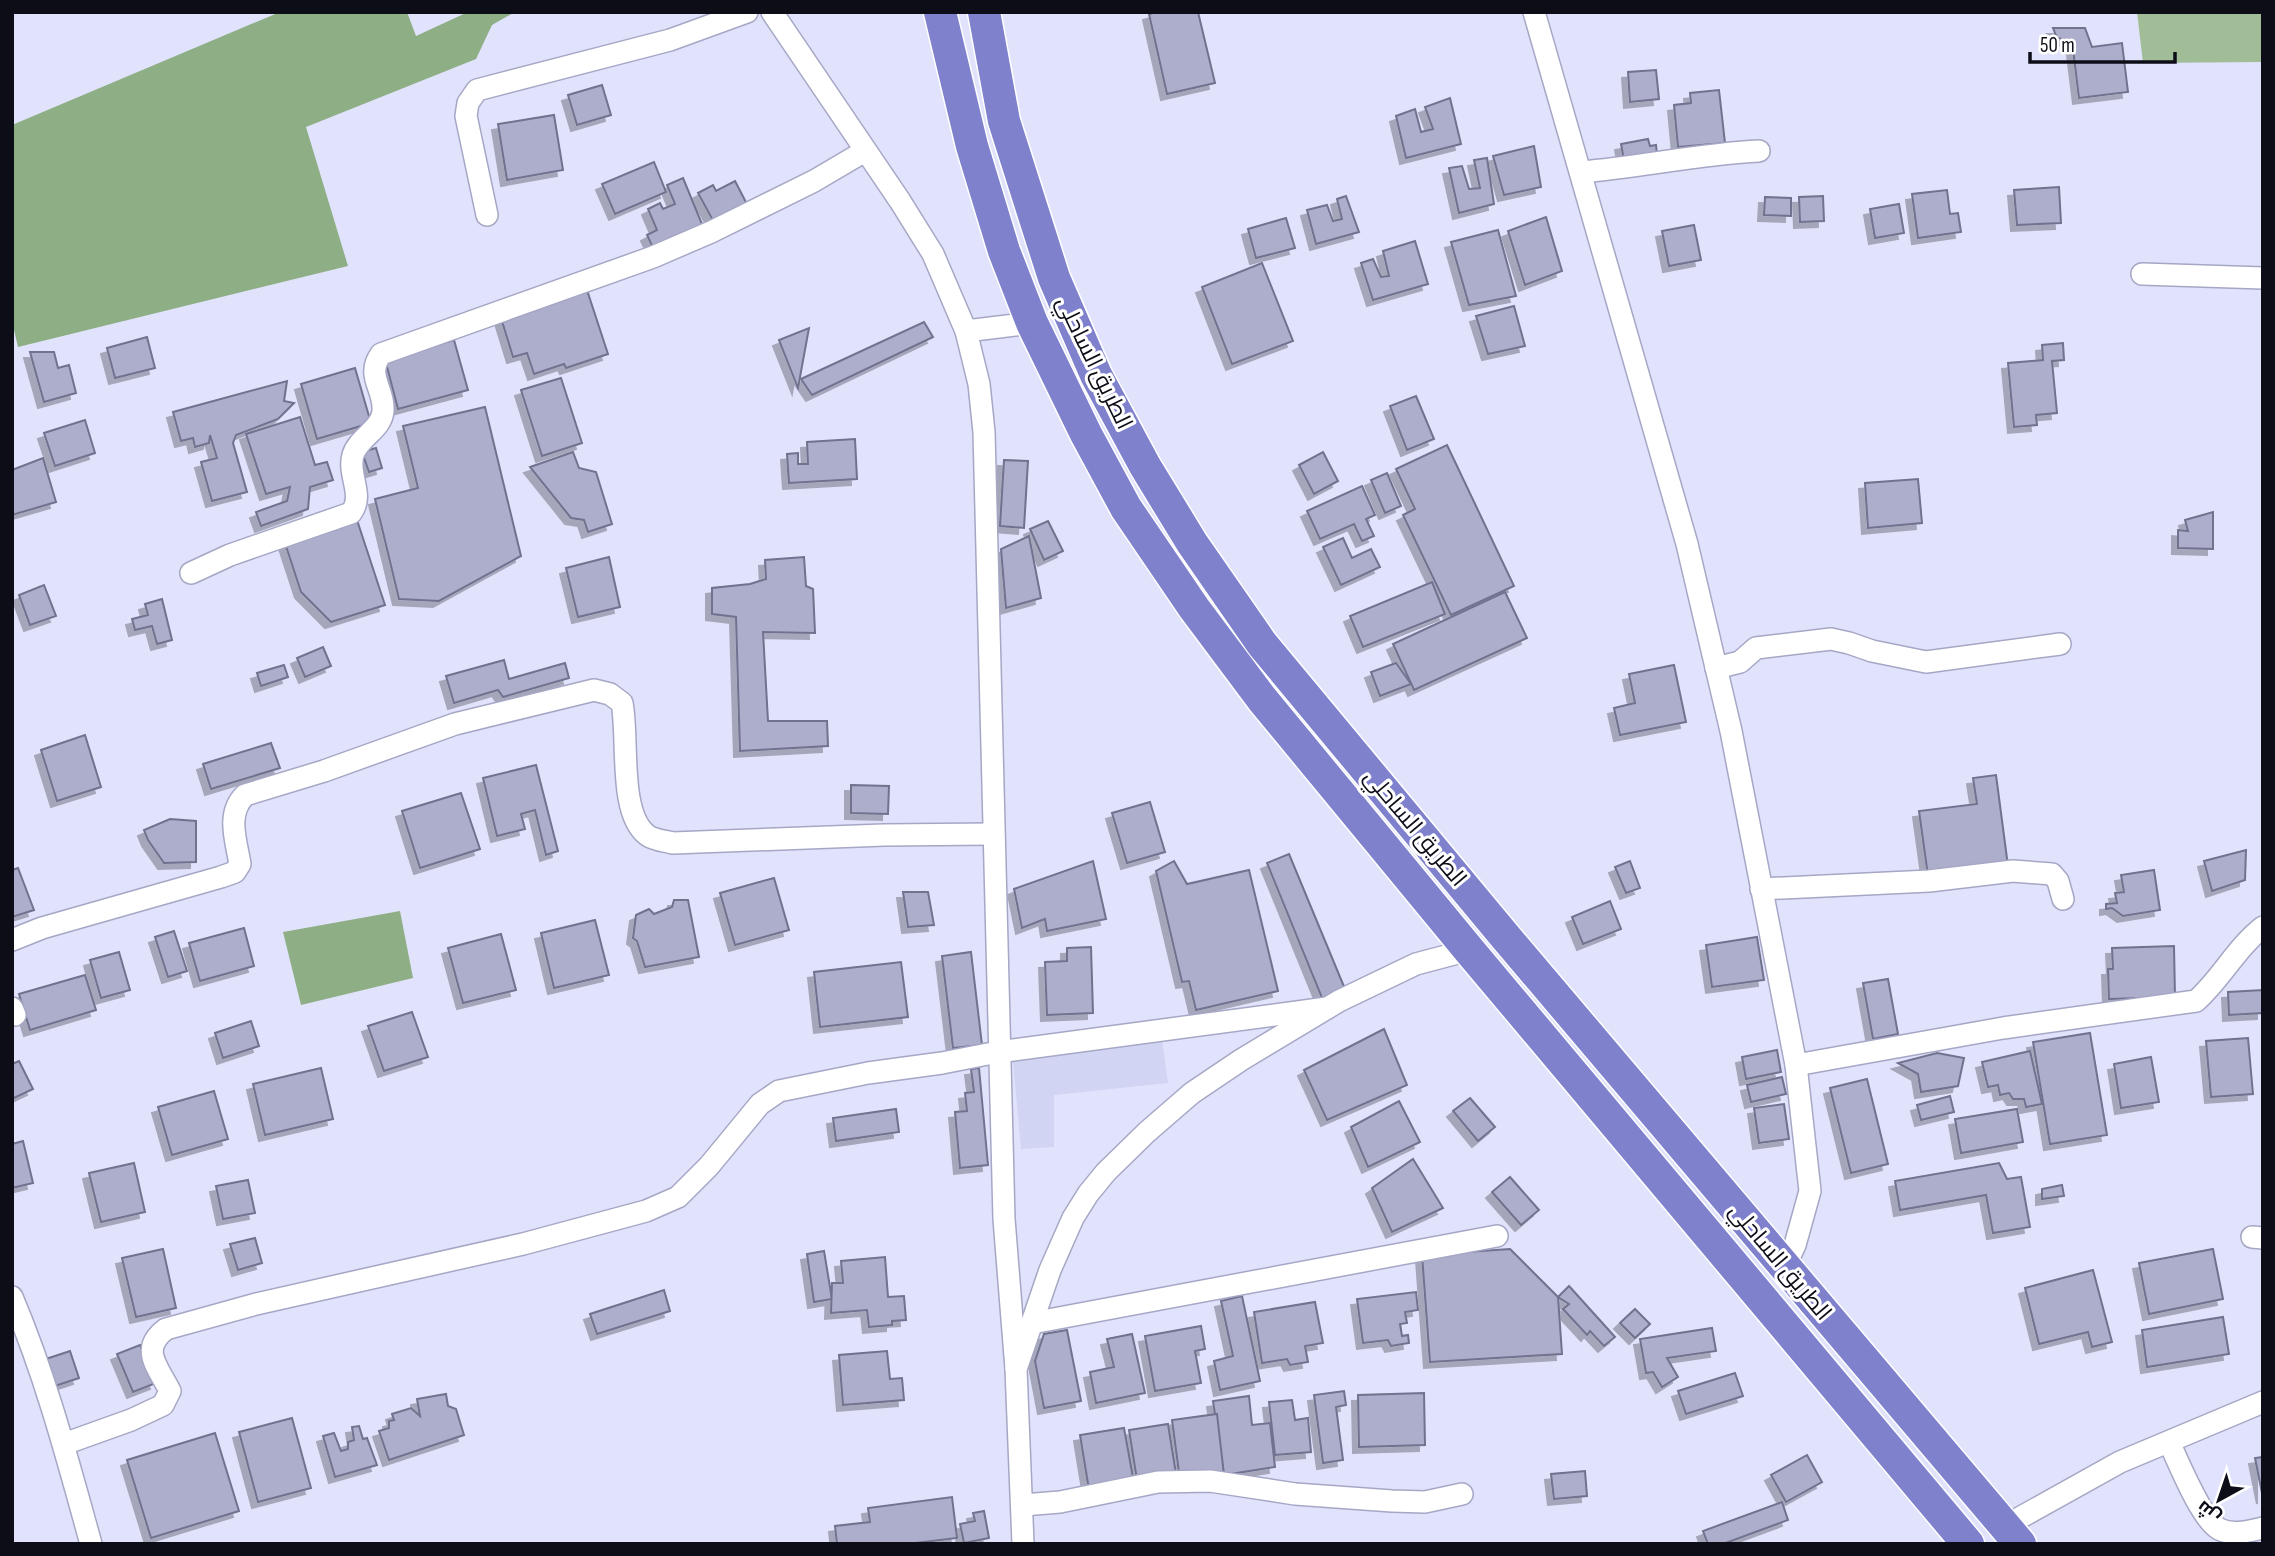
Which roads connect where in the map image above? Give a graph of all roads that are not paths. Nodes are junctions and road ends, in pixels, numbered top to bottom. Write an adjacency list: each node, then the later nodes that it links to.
1 (747, 12): 9 (street)
2 (772, 12): 6 (street)
3 (940, 12): 12 (highway, الطريق الساحلي)
4 (984, 12): 27 (highway, الطريق الساحلي)
5 (1534, 12): 8 (street)
6 (865, 151): 13 (street); 14 (street)
7 (1759, 151): 8 (street)
8 (1581, 172): 16 (street)
9 (487, 215)
10 (2143, 274): 11 (street)
11 (2263, 278)
12 (1032, 323): 13 (street); 22 (highway, الطريق الساحلي)
13 (966, 331): 17 (street)
14 (191, 573)
15 (2060, 644): 16 (street)
16 (1716, 668): 18 (street)
17 (993, 834): 21 (street); 24 (street)
18 (1761, 889): 19 (street); 25 (street)
19 (2063, 899)
20 (2263, 927): 25 (street)
21 (12, 940)
22 (1469, 950): 23 (street); 40 (highway, الطريق الساحلي)
23 (1327, 1008): 24 (street); 29 (street)
24 (998, 1052): 30 (street); 33 (street)
25 (1796, 1065): 27 (street)
26 (1497, 1236): 29 (street)
27 (1784, 1268): 37 (highway, الطريق الساحلي)
28 (12, 1297): 33 (street)
29 (1032, 1323): 30 (street)
30 (1016, 1369): 35 (street)
31 (2263, 1402): 32 (street)
32 (2169, 1442): 36 (street); 37 (street)
33 (64, 1444): 38 (street)
34 (1462, 1494): 35 (street)
35 (1023, 1505): 39 (street)
36 (2263, 1528)
37 (2013, 1535)
38 (91, 1544)
39 (1024, 1544)
40 (1968, 1544)

